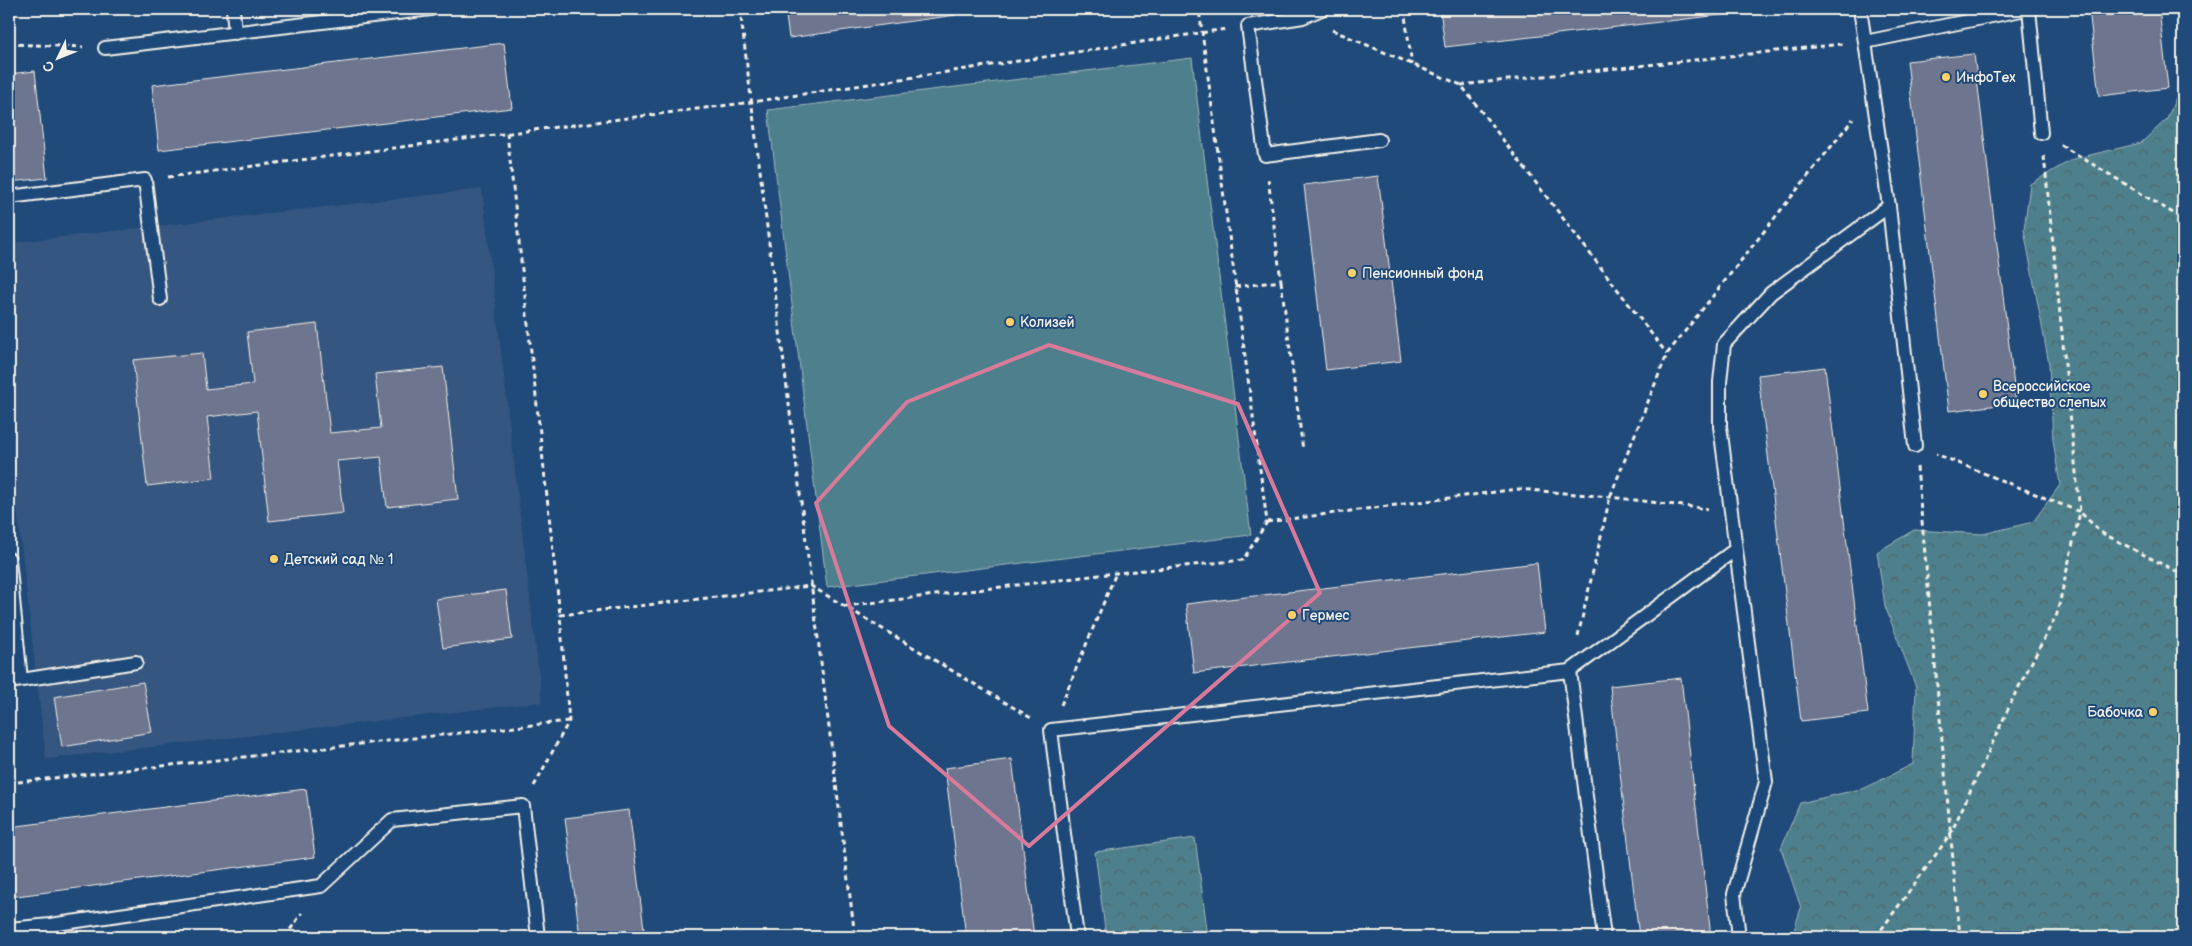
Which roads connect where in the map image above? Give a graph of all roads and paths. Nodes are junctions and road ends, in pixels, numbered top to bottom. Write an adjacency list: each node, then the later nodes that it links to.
1 (233, 9): 11 (lane)
2 (431, 9): 11 (lane)
3 (740, 9): 19 (path)
4 (1199, 9): 12 (path)
5 (1322, 9): 9 (lane)
6 (1404, 9): 16 (path)
7 (1860, 9): 13 (lane)
8 (2028, 9): 13 (lane); 20 (lane)
9 (1303, 17): 10 (lane); 16 (path)
10 (1248, 26): 12 (path); 23 (lane)
11 (235, 32): 15 (lane)
12 (1202, 32): 19 (path); 29 (path)
13 (1865, 42): 17 (path); 18 (lane)
14 (9, 44): 15 (path)
15 (105, 48)
16 (1412, 65): 17 (path)
17 (1462, 85): 31 (path)
18 (1874, 93): 26 (lane); 31 (path)
19 (752, 102): 21 (path); 42 (path)
20 (2041, 133): 27 (path); 36 (path)
21 (507, 134): 24 (path); 44 (path)
22 (1378, 140): 23 (lane)
23 (1265, 155): 28 (path)
24 (145, 180): 25 (lane); 30 (lane)
25 (9, 197)
26 (1889, 206): 32 (lane); 35 (lane)
27 (2183, 219)
28 (1281, 281): 29 (path); 33 (path)
29 (1235, 287): 37 (path)
30 (160, 299)
31 (1667, 354): 34 (path)
32 (1915, 446): 36 (path); 52 (path)
33 (1304, 450)
34 (1610, 496): 35 (path); 37 (path); 46 (path)
35 (1731, 512): 38 (lane)
36 (2080, 512): 41 (path); 52 (path)
37 (1267, 522): 40 (path)
38 (1736, 549): 46 (lane); 59 (lane)
39 (9, 559): 47 (lane)
40 (1116, 573): 43 (path); 49 (path)
41 (2183, 575)
42 (811, 586): 43 (path); 44 (path); 56 (path)
43 (845, 606): 49 (path)
44 (560, 615): 48 (path)
45 (136, 662): 47 (lane)
46 (1570, 671): 49 (lane); 58 (lane)
47 (15, 681)
48 (569, 721): 50 (path); 51 (path)
49 (1051, 730): 57 (lane)
50 (9, 783)
51 (523, 806): 54 (lane); 55 (lane)
52 (1950, 835): 60 (path); 61 (path)
53 (9, 929): 54 (lane)
54 (51, 931)
55 (538, 937)
56 (855, 937)
57 (1077, 937)
58 (1604, 937)
59 (1738, 937)
60 (1876, 937)
61 (1960, 937)

